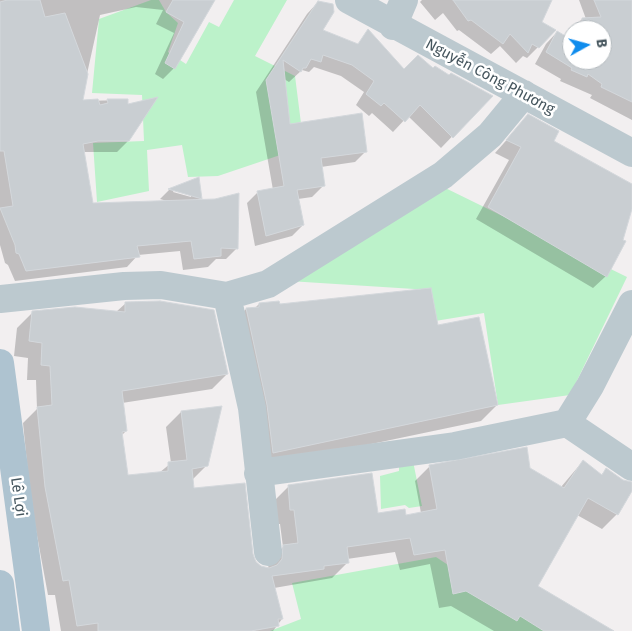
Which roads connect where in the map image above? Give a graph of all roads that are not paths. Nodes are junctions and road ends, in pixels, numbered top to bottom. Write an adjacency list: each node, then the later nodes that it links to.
1 (348, 0): 3 (street, Nguyễn Công Phương)
2 (404, 0): 3 (street)
3 (394, 26): 4 (street, Nguyễn Công Phương)
4 (524, 94): 5 (street, Nguyễn Công Phương); 6 (street)
5 (632, 153)
6 (227, 296): 7 (street); 12 (street)
7 (0, 299)
8 (632, 304): 10 (street)
9 (0, 363): 14 (main road, Lê Lợi)
10 (567, 423): 11 (street); 12 (street)
11 (632, 467)
12 (258, 473): 13 (street)
13 (268, 552)
14 (31, 591): 15 (main road); 17 (main road, Lê Lợi)
15 (1, 592): 16 (main road)
16 (6, 631)
17 (36, 631)

